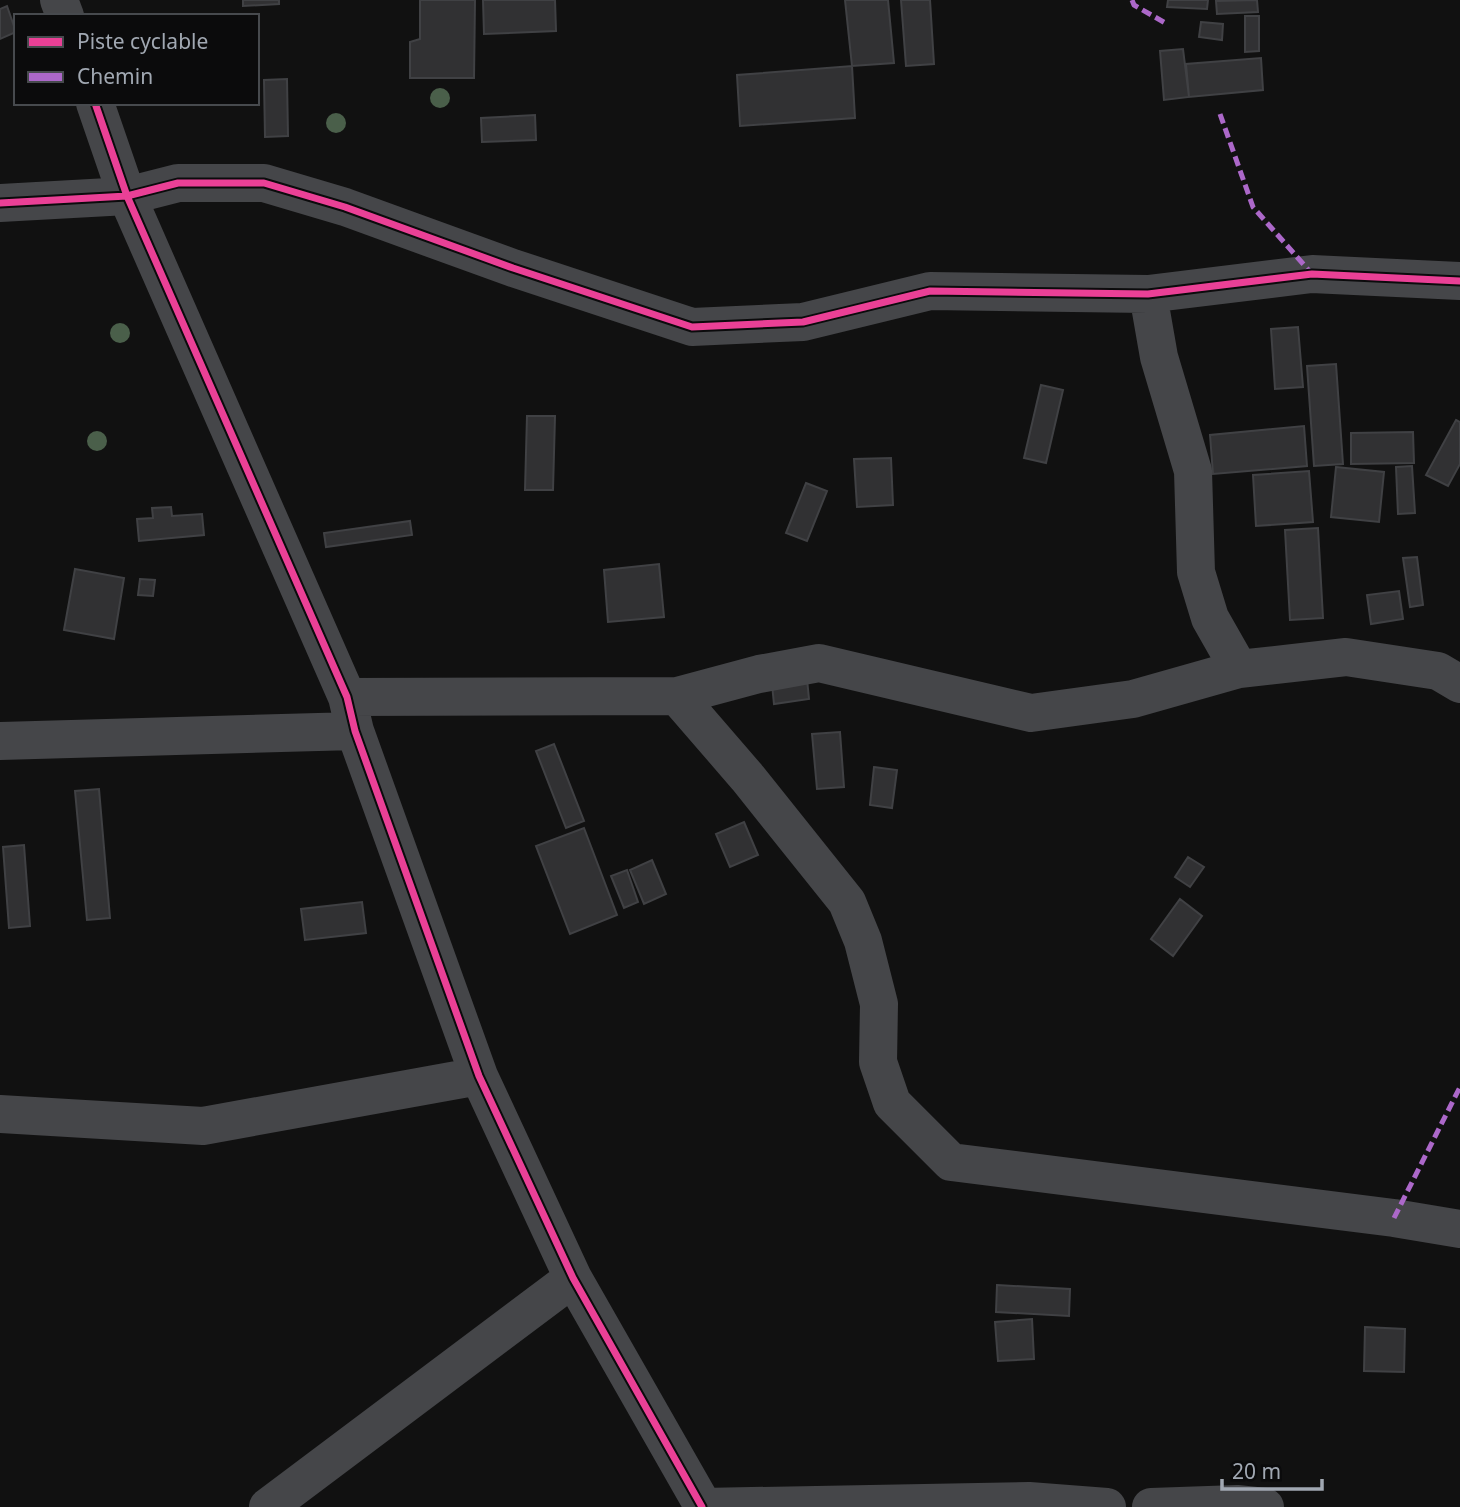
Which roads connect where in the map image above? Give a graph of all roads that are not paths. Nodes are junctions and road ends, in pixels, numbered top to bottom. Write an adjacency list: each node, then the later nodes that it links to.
1 (96, 105): 2 (street)
2 (127, 196): 3 (street); 5 (street); 9 (street)
3 (0, 203)
4 (1460, 281): 5 (street)
5 (1148, 294): 6 (street)
6 (1239, 669): 7 (street); 8 (street)
7 (1460, 684)
8 (677, 696): 9 (street); 13 (street)
9 (351, 714): 10 (street); 11 (street)
10 (0, 741)
11 (479, 1076): 12 (street); 14 (street)
12 (0, 1114)
13 (1460, 1229)
14 (573, 1278): 15 (street); 16 (street)
15 (703, 1506): 17 (street)
16 (268, 1507)
17 (1107, 1507)
18 (1151, 1507): 19 (street)
19 (1265, 1507)

